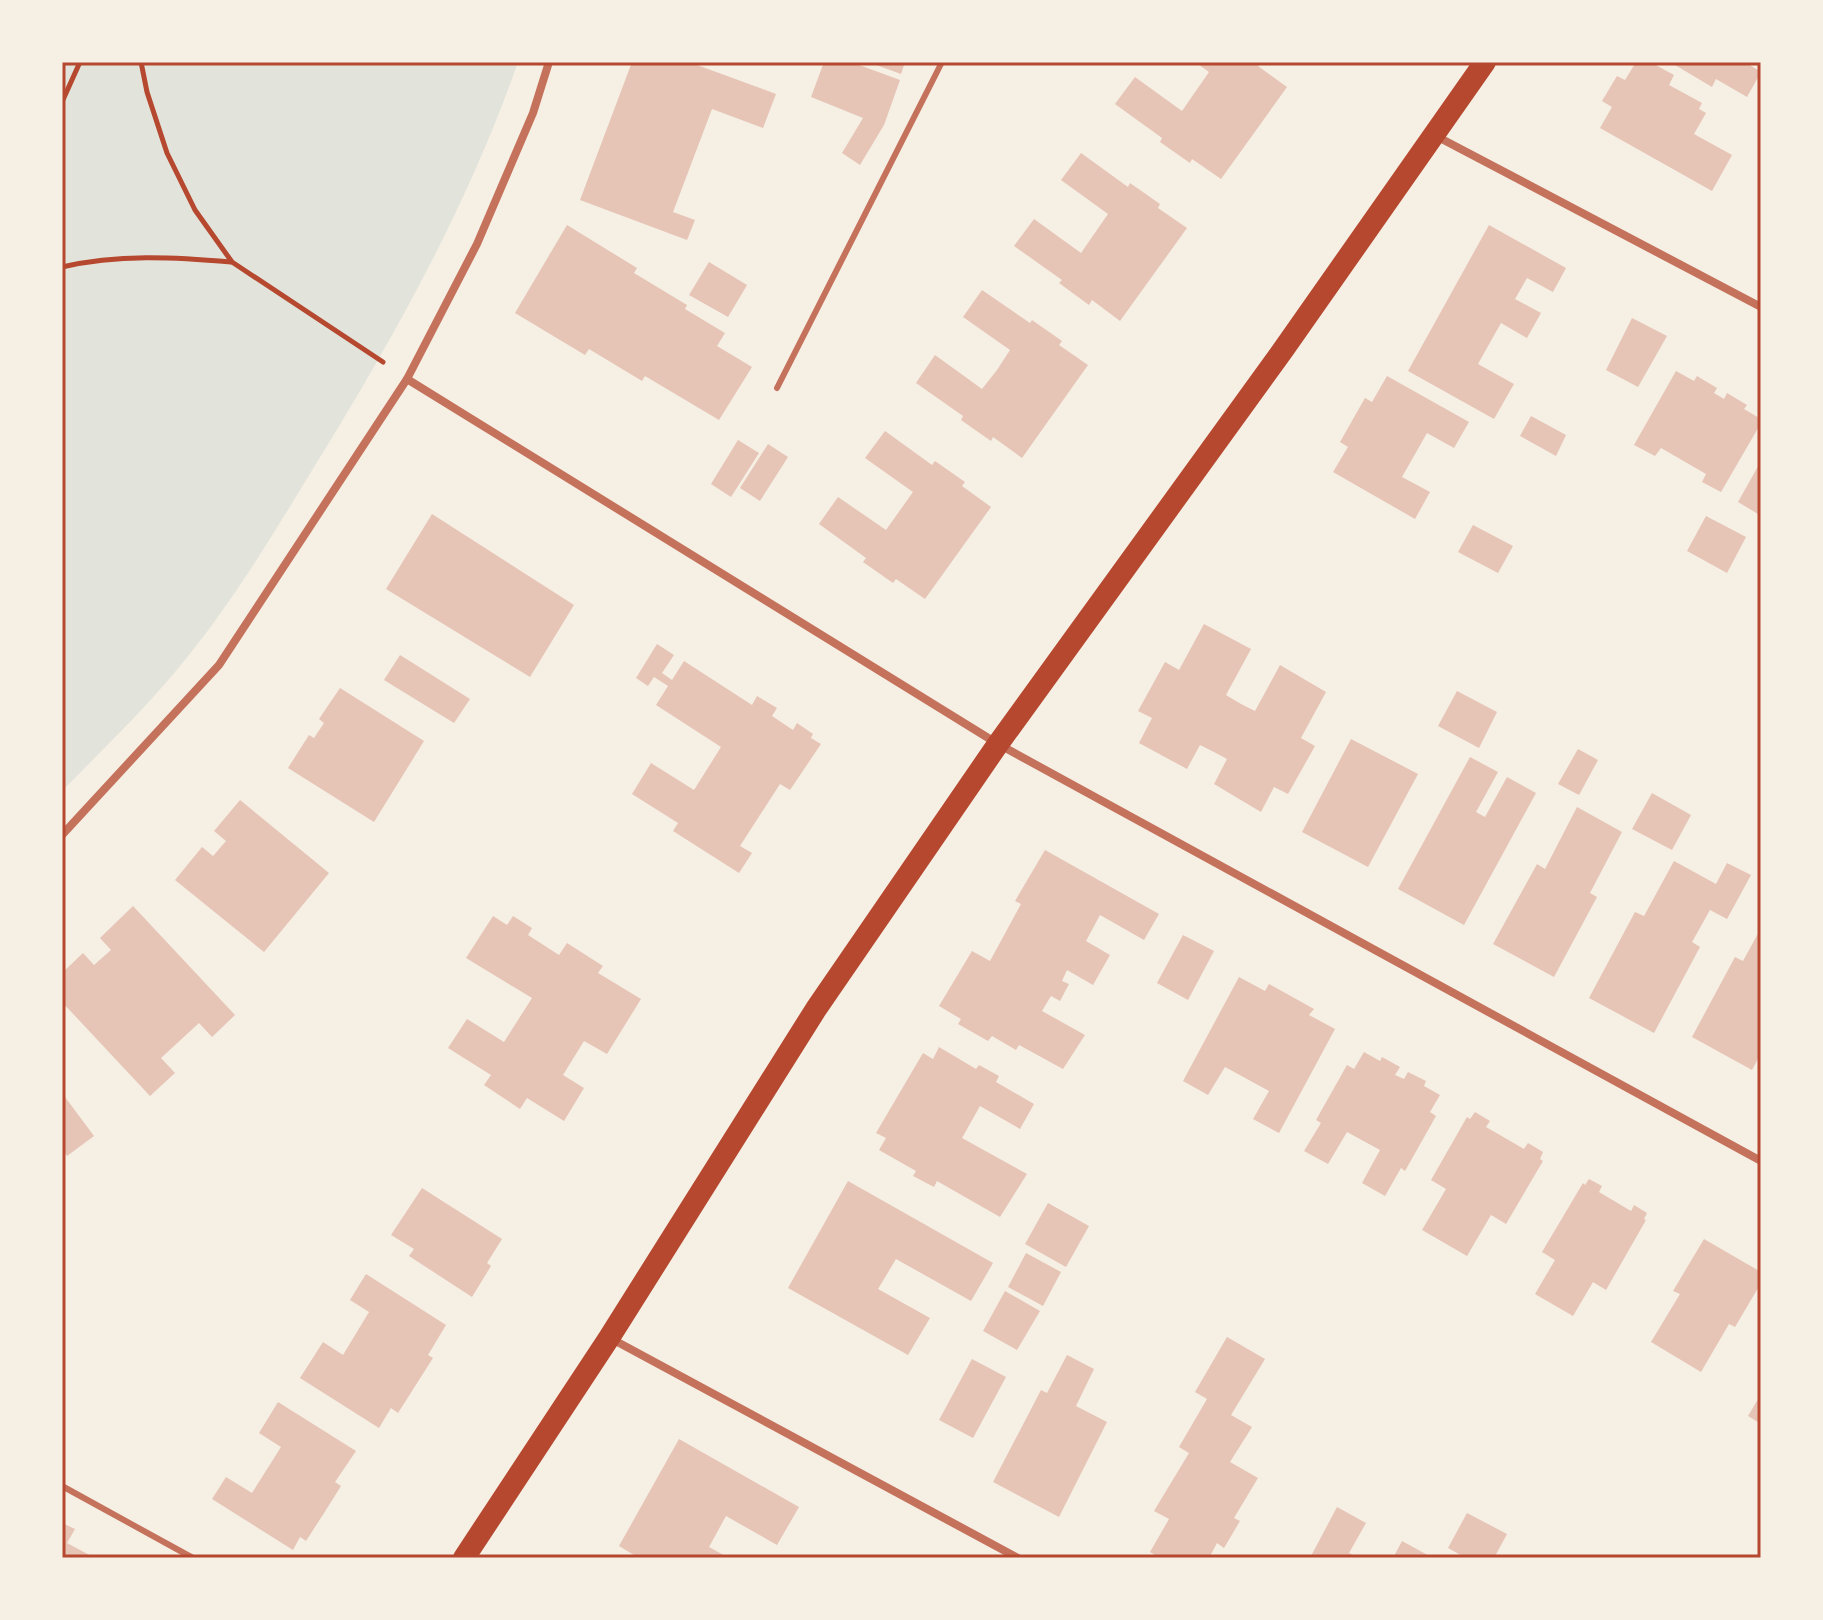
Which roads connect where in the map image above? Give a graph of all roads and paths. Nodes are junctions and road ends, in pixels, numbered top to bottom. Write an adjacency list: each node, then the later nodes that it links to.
1 (80, 62): 6 (path)
2 (141, 62): 8 (path)
3 (549, 62): 11 (street)
4 (942, 62): 12 (lane)
5 (1485, 62): 7 (highway)
6 (62, 102)
7 (1434, 135): 10 (street); 13 (highway)
8 (232, 262): 9 (path); 11 (path)
9 (62, 267)
10 (1761, 307)
11 (407, 379): 13 (street); 14 (street)
12 (777, 388)
13 (998, 744): 15 (street); 16 (highway)
14 (62, 835)
15 (1761, 1161)
16 (609, 1338): 19 (highway); 20 (street)
17 (62, 1486): 18 (lane)
18 (193, 1558)
19 (464, 1558)
20 (1018, 1558)

